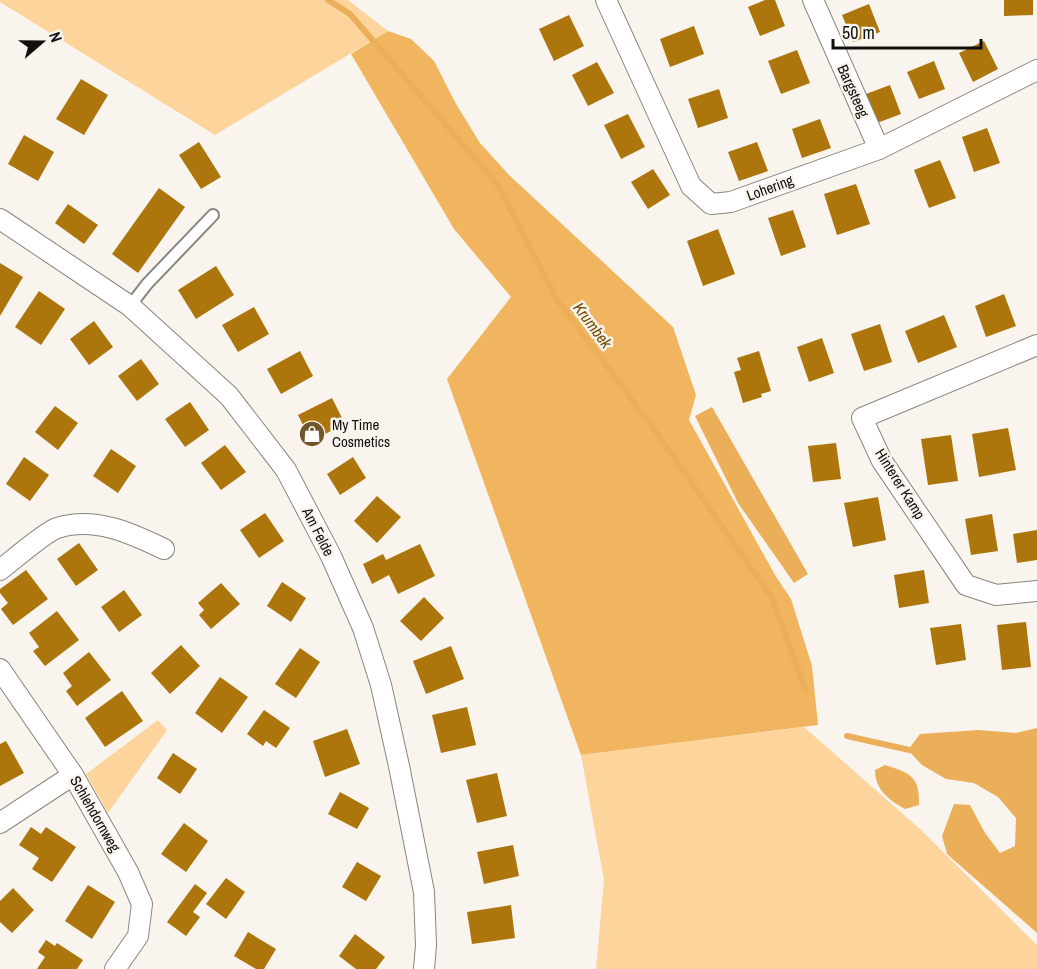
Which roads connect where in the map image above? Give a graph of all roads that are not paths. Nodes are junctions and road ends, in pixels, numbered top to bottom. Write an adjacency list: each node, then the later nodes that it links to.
1 (606, 0): 4 (street, Lohering)
2 (813, 0): 4 (street, Bargsteeg)
3 (1037, 70): 4 (street, Lohering)
4 (879, 149)
5 (213, 215): 7 (lane)
6 (0, 219): 7 (street, Am Felde)
7 (130, 306): 16 (street, Am Felde)
8 (1037, 345): 11 (street, Hinterer Kamp)
9 (164, 549): 10 (street)
10 (0, 570)
11 (1037, 591)
12 (0, 669): 13 (street, Schlehdornweg)
13 (73, 775): 14 (street); 15 (street, Schlehdornweg)
14 (0, 823)
15 (115, 969)
16 (424, 969)

